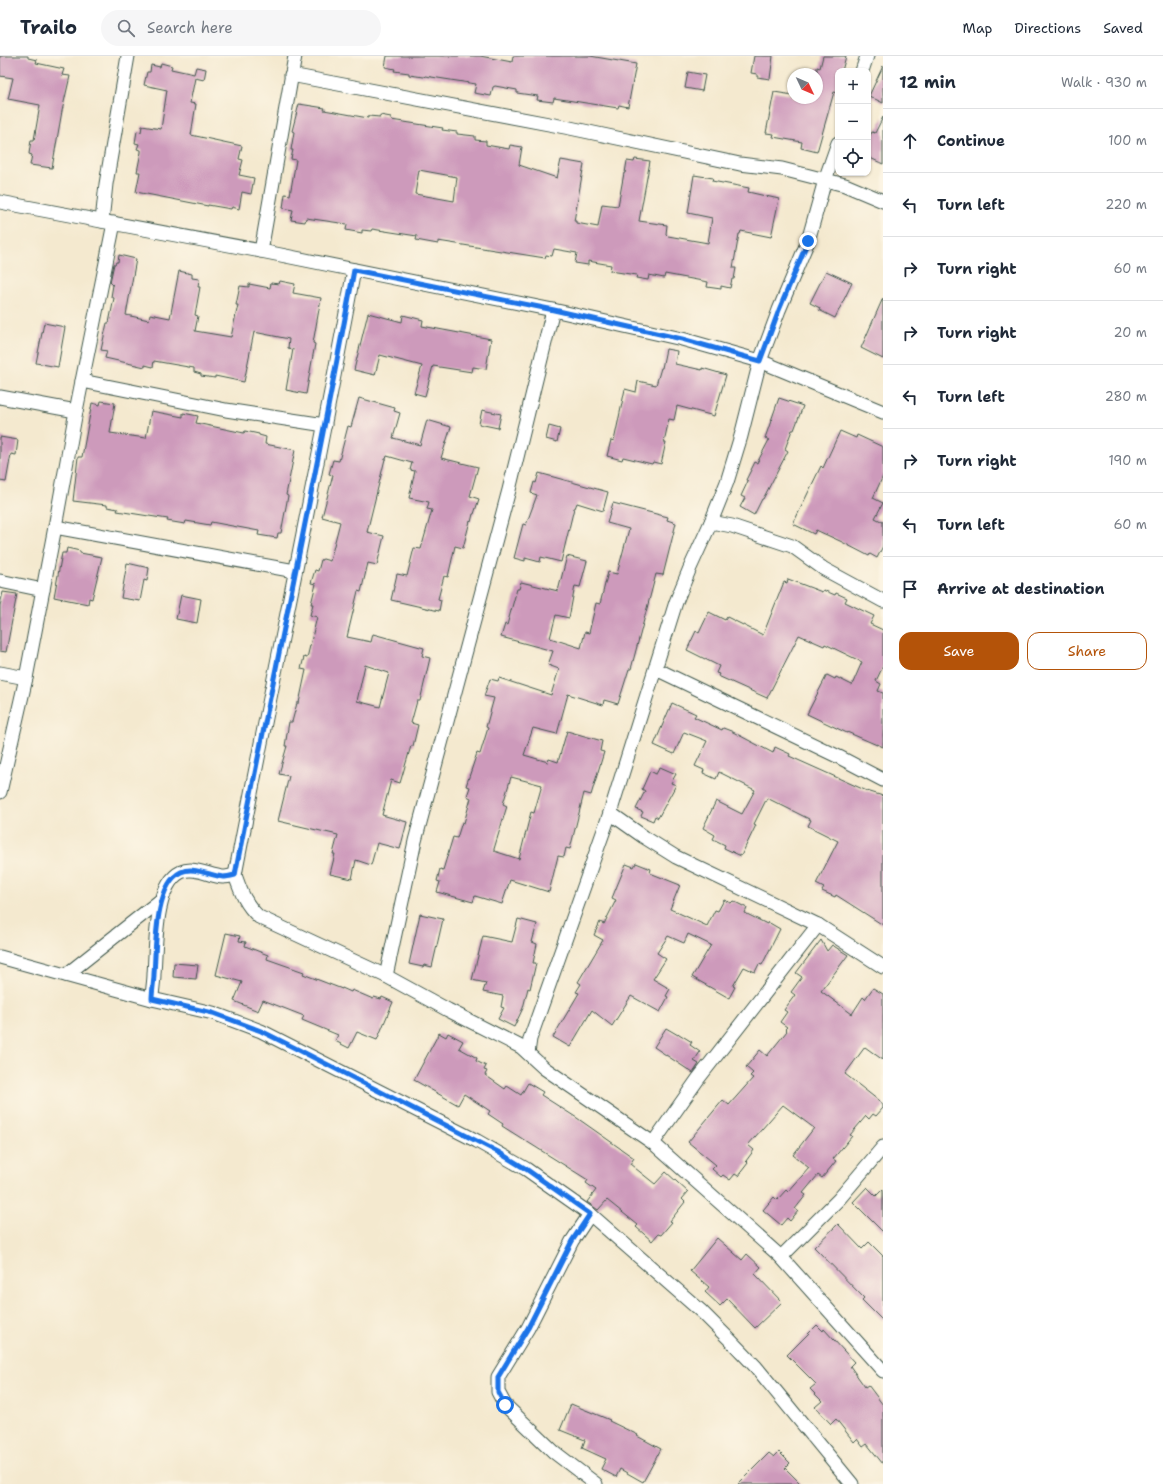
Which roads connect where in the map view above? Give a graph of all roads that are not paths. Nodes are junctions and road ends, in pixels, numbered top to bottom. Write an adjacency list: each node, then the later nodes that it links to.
1 (128, 56): 10 (street)
2 (295, 56): 5 (street)
3 (867, 56): 4 (street)
4 (863, 68)
5 (291, 75): 7 (street); 11 (street)
6 (835, 152): 7 (street)
7 (825, 180): 8 (street); 14 (street)
8 (883, 201)
9 (0, 202): 10 (street)
10 (108, 222): 11 (street); 15 (street)
11 (261, 251): 12 (street)
12 (354, 270): 13 (street); 19 (street)
13 (554, 310): 14 (street); 38 (street)
14 (760, 361): 18 (street); 20 (street)
15 (82, 381): 17 (street); 19 (street)
16 (0, 397): 17 (street)
17 (76, 411): 21 (street)
18 (883, 412)
19 (325, 425): 22 (street)
20 (711, 522): 25 (street); 26 (street)
21 (55, 527): 22 (street); 24 (street)
22 (294, 571): 32 (street)
23 (0, 581): 24 (street)
24 (43, 590): 28 (street)
25 (883, 601)
26 (656, 669): 29 (street); 31 (street)
27 (0, 673): 28 (street)
28 (26, 678): 30 (street)
29 (883, 780)
30 (0, 792)
31 (610, 813): 34 (street); 40 (street)
32 (235, 875): 33 (street); 38 (street)
33 (161, 900): 37 (street); 39 (street)
34 (818, 925): 36 (street); 41 (street)
35 (0, 957): 37 (street)
36 (883, 967)
37 (66, 975): 39 (street)
38 (386, 976): 40 (street)
39 (152, 999): 43 (street)
40 (528, 1054): 41 (street)
41 (653, 1143): 44 (street)
42 (883, 1147): 44 (street)
43 (590, 1214): 46 (street); 47 (street)
44 (781, 1257): 45 (street)
45 (883, 1371)
46 (596, 1484)
47 (852, 1484)

